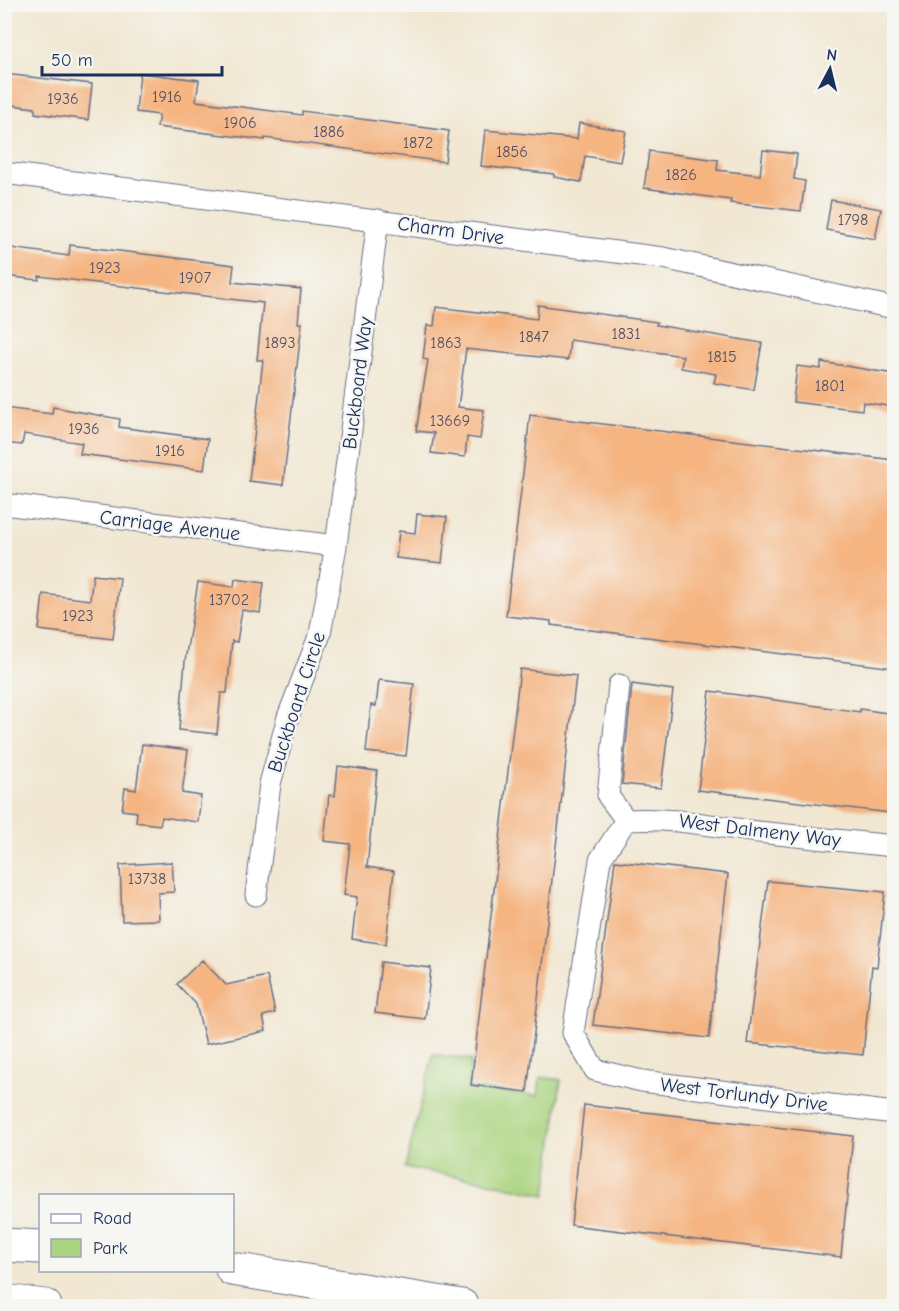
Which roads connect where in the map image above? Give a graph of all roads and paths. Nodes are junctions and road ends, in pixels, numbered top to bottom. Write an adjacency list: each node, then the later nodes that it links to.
1 (4, 173): 2 (street, Charm Drive)
2 (378, 220): 3 (street, Charm Drive); 5 (street, Buckboard Way)
3 (894, 309)
4 (4, 504): 5 (street, Carriage Avenue)
5 (336, 546): 9 (street, Buckboard Circle)
6 (619, 685): 7 (street)
7 (626, 820): 8 (street, West Dalmeny Way); 10 (street, West Torlundy Drive)
8 (894, 846)
9 (256, 895)
10 (894, 1113)
11 (4, 1245): 12 (highway)
12 (39, 1247)
13 (234, 1269): 16 (highway)
14 (4, 1301): 15 (highway)
15 (45, 1306)
16 (462, 1306)

